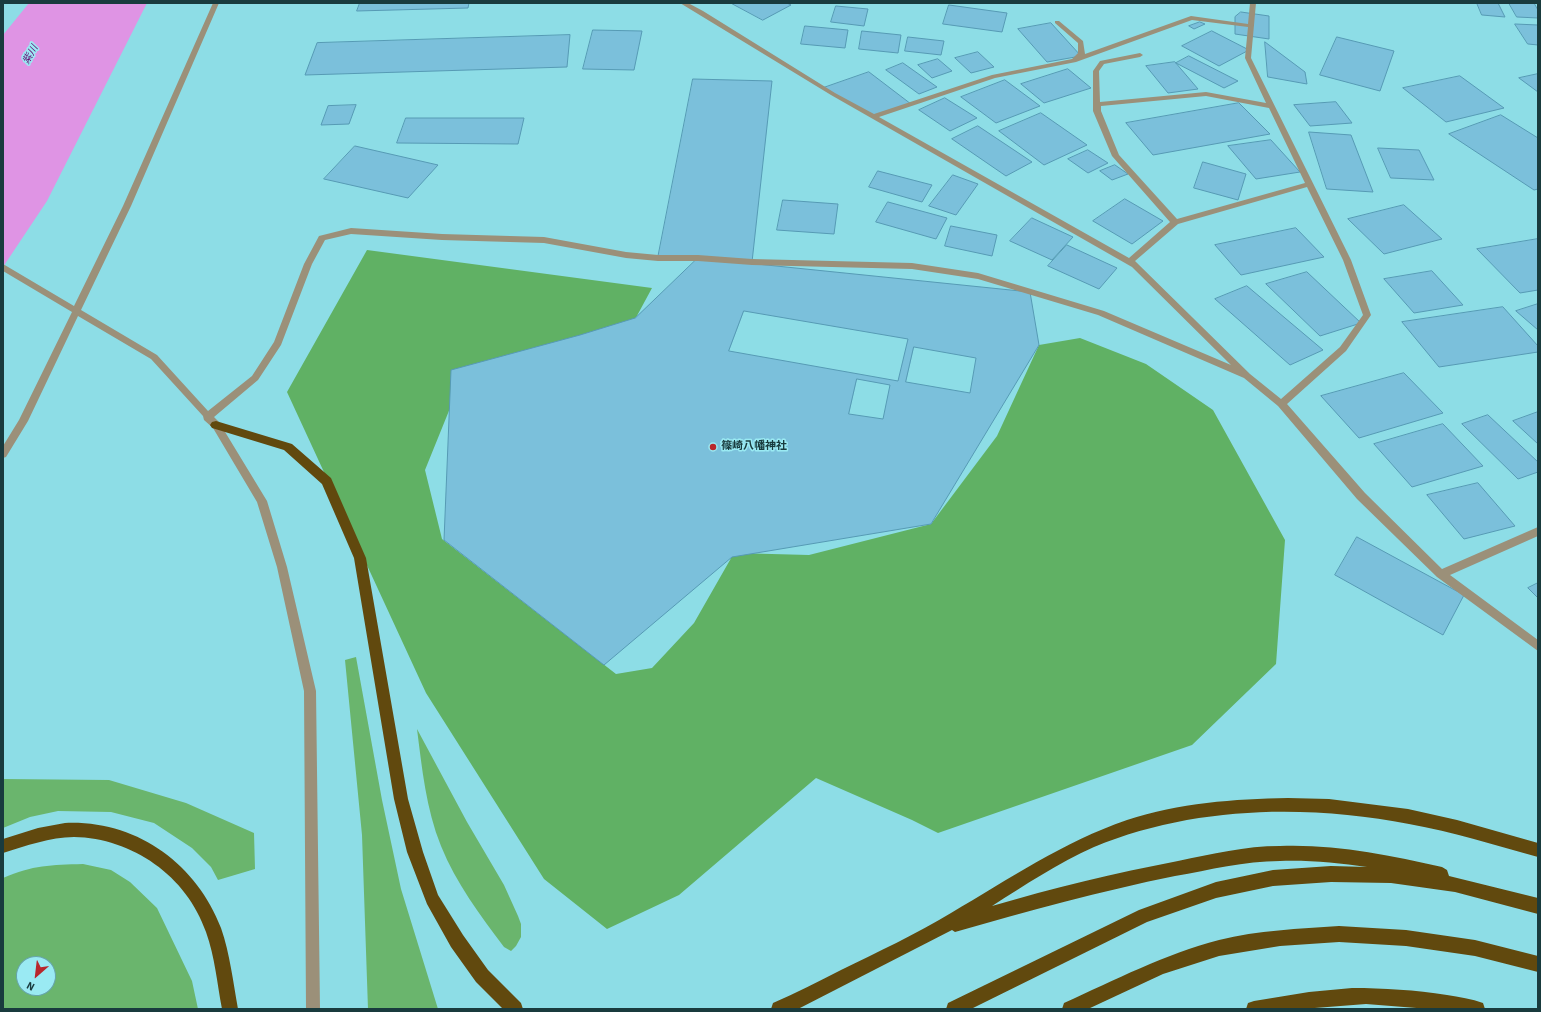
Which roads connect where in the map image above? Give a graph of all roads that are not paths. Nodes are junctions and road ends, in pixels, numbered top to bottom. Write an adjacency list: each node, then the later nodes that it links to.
1 (216, 3): 15 (street)
2 (683, 3): 10 (street)
3 (1253, 3): 5 (street)
4 (1057, 22): 7 (street)
5 (1251, 26): 7 (street); 9 (street)
6 (1140, 55): 8 (street)
7 (1076, 59): 10 (street)
8 (1097, 104): 9 (street); 12 (street)
9 (1272, 106): 11 (street)
10 (873, 117): 13 (street)
11 (1310, 184): 12 (street); 17 (street)
12 (1175, 222): 13 (street)
13 (1129, 262): 16 (street)
14 (3, 267): 15 (street)
15 (75, 310): 18 (street); 19 (street)
16 (1247, 376): 17 (street); 18 (street)
17 (1281, 404): 21 (street)
18 (212, 421): 31 (street); 32 (highway)
19 (3, 454)
20 (1538, 531): 21 (street)
21 (1441, 574): 22 (street)
22 (1538, 646)
23 (3, 846): 30 (highway)
24 (1538, 850): 27 (highway)
25 (1522, 900): 26 (highway); 27 (highway); 33 (highway)
26 (1538, 906)
27 (940, 928): 29 (highway)
28 (1538, 964): 34 (highway)
29 (782, 1008)
30 (230, 1009)
31 (313, 1009)
32 (515, 1009)
33 (954, 1009)
34 (1070, 1009)
35 (1254, 1009): 36 (highway)
36 (1478, 1009)

